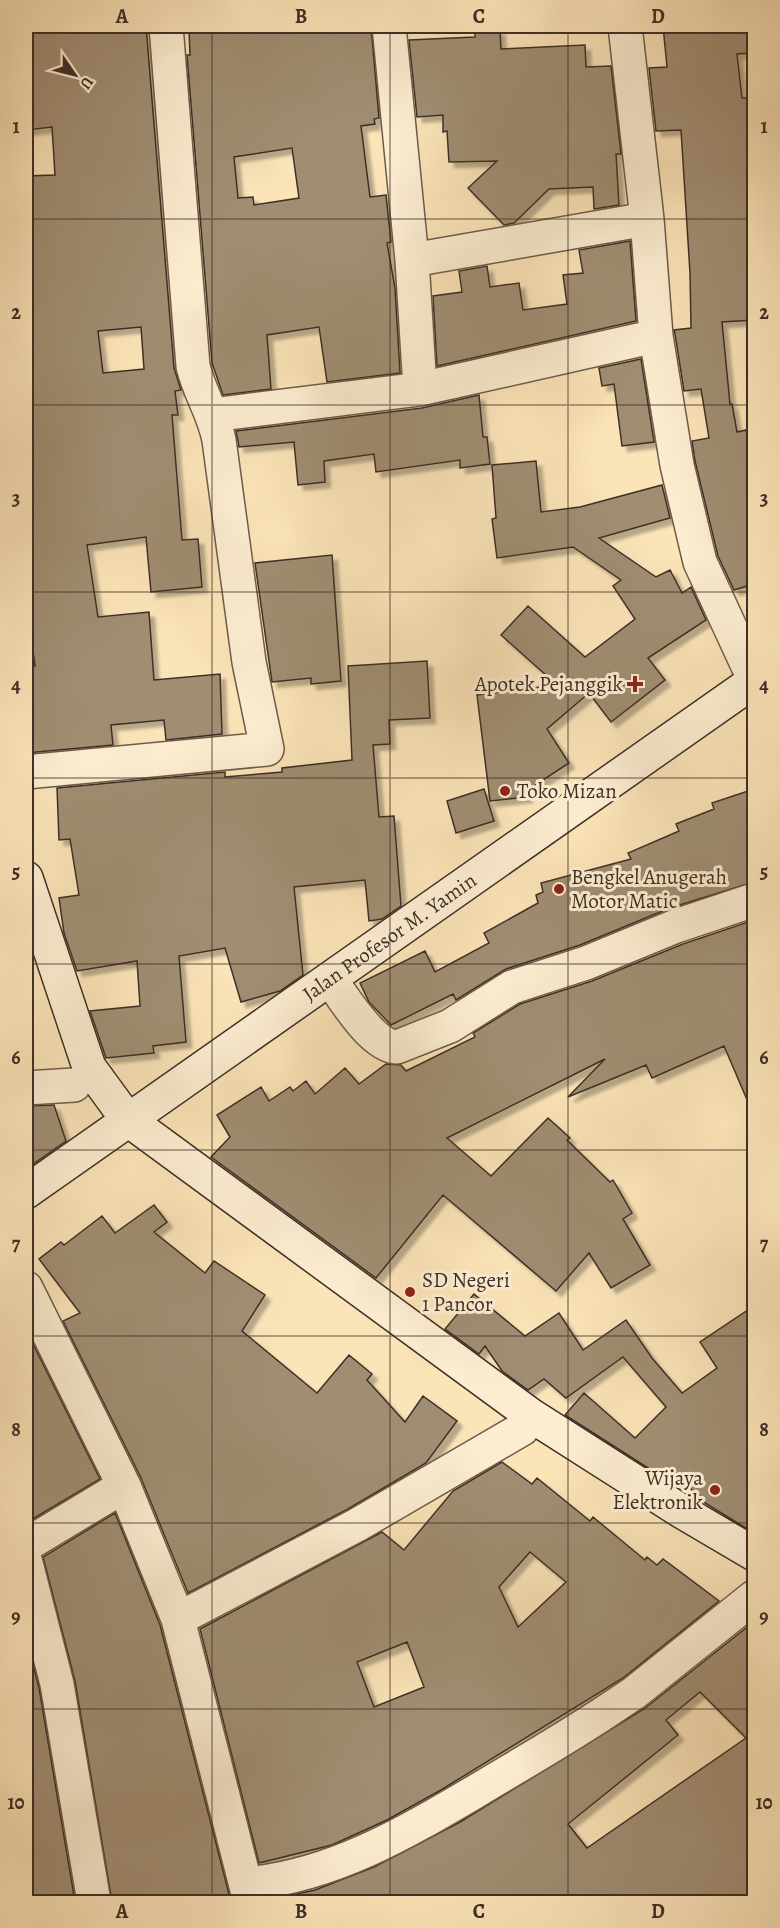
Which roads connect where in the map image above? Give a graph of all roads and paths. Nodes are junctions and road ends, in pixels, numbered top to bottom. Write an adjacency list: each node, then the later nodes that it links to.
1 (166, 26): 8 (street)
2 (389, 26): 5 (street)
3 (625, 26): 4 (street)
4 (647, 219): 5 (street); 6 (street)
5 (412, 260): 7 (street)
6 (656, 336): 7 (street); 9 (street)
7 (420, 389): 8 (street)
8 (212, 415): 10 (street)
9 (754, 680): 14 (street, Jalan Profesor M. Yamin)
10 (26, 772)
11 (26, 878): 17 (street)
12 (754, 900): 14 (street)
13 (26, 942): 15 (street)
14 (330, 979): 17 (street, Jalan Profesor M. Yamin)
15 (74, 1085): 16 (street); 17 (street)
16 (26, 1088)
17 (118, 1125): 18 (street, Jalan Profesor M. Yamin); 20 (street); 22 (street)
18 (26, 1192)
19 (26, 1288): 21 (street)
20 (522, 1429): 22 (street); 28 (street)
21 (124, 1486): 23 (street); 28 (street)
22 (676, 1519): 24 (street); 26 (street)
23 (26, 1545)
24 (754, 1554)
25 (26, 1563): 30 (street)
26 (754, 1573)
27 (754, 1597): 29 (street)
28 (178, 1619): 29 (street)
29 (248, 1893)
30 (94, 1902)

